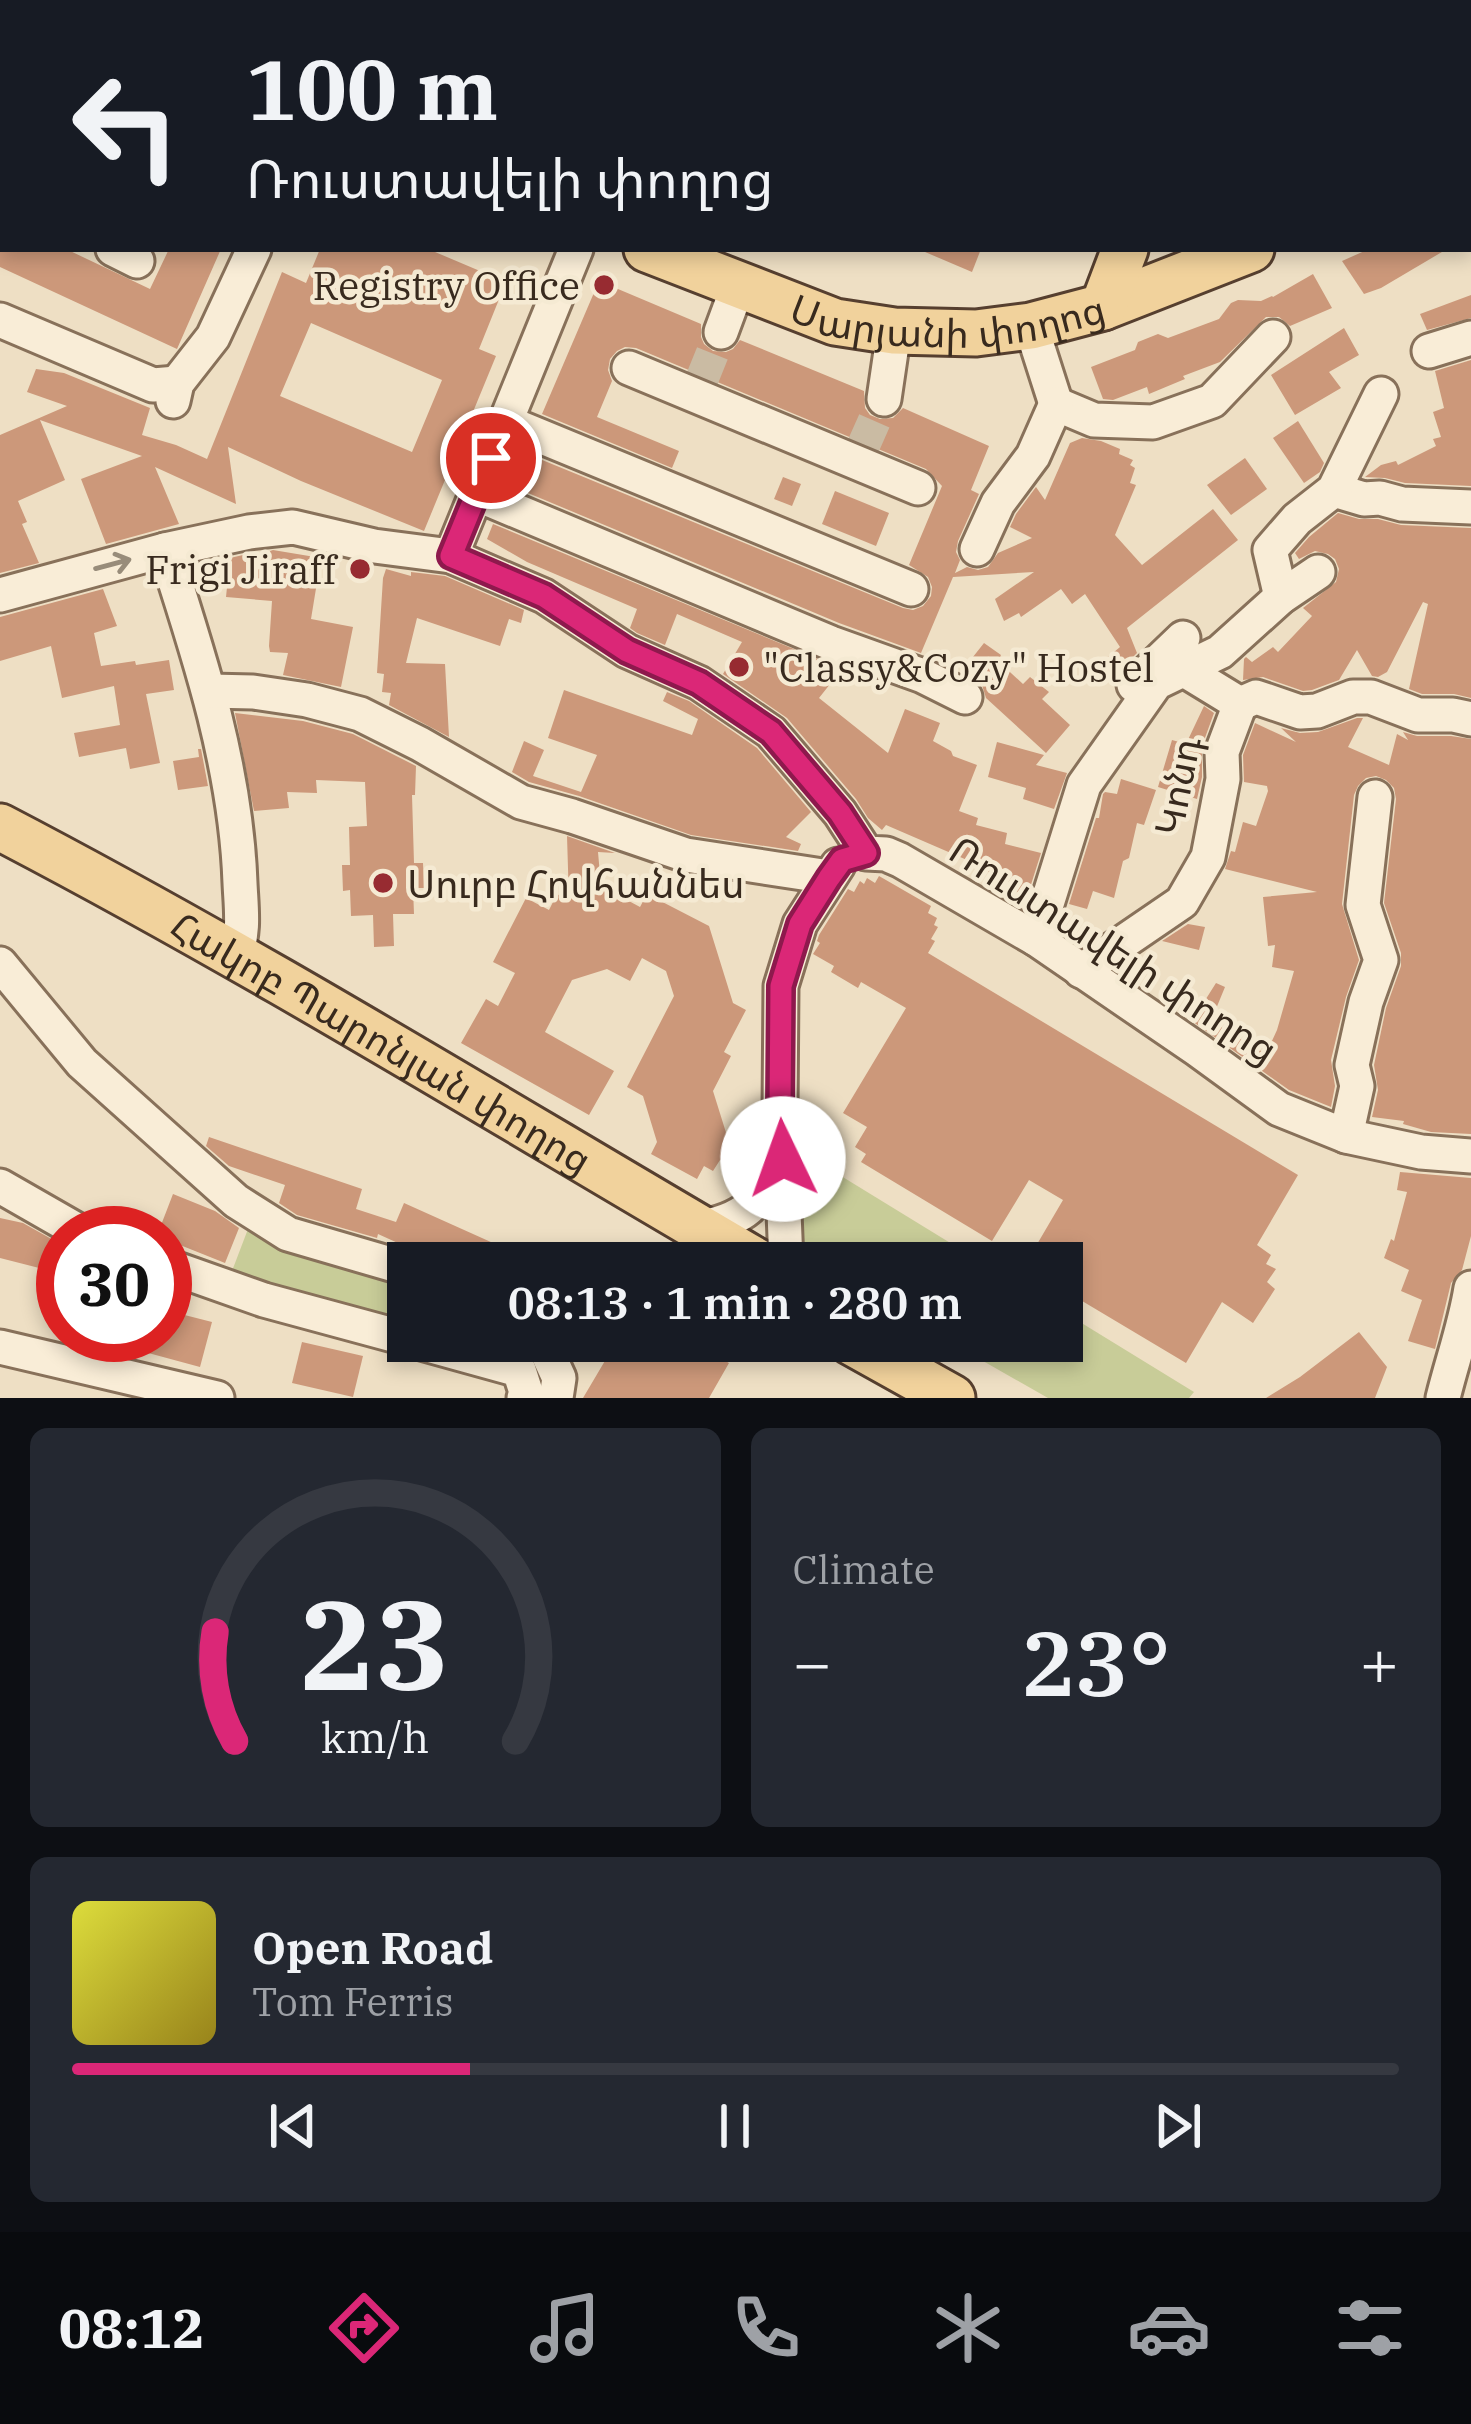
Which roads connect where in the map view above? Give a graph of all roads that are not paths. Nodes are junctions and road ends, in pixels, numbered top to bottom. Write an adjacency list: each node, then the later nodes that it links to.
1 (253, 252): 9 (street)
2 (574, 252): 20 (street)
3 (654, 252): 7 (main road, Սարյանի փողոց)
4 (1126, 252): 8 (main road)
5 (1149, 252): 8 (main road)
6 (1243, 252): 8 (main road, Սարյանի փողոց)
7 (738, 286): 11 (main road, Սարյանի փողոց); 12 (street)
8 (1120, 300): 10 (main road, Սարյանի փողոց)
9 (0, 320)
10 (1031, 326): 11 (main road, Սարյանի փողոց); 19 (street)
11 (894, 331): 18 (street)
12 (721, 332)
13 (1274, 337): 19 (street)
14 (1471, 338): 15 (street)
15 (1429, 351)
16 (629, 368): 21 (street)
17 (1381, 394): 22 (street)
18 (884, 399)
19 (1056, 404): 25 (street)
20 (506, 422): 23 (street); 29 (street)
21 (918, 488)
22 (1334, 490): 24 (street); 31 (street)
23 (476, 494): 27 (street); 34 (street)
24 (1471, 507)
25 (977, 549)
26 (165, 550): 27 (street); 30 (street, one-way to 26); 33 (street)
27 (451, 556): 39 (street)
28 (1318, 572): 31 (street)
29 (911, 589)
30 (0, 595)
31 (1281, 597): 32 (street)
32 (1184, 654): 35 (street, Կոնդ); 42 (street)
33 (210, 691): 41 (street); 43 (street)
34 (965, 697)
35 (1240, 704): 36 (street, Կոնդ); 45 (street, Կոնդ)
36 (1471, 719)
37 (1375, 797): 46 (street)
38 (0, 826): 43 (main road, Հակոբ Պարոնյան փողոց)
39 (866, 853): 41 (street); 42 (street, Ռուստավելի փողոց)
40 (0, 857): 51 (main road, Հակոբ Պարոնյան փողոց)
41 (829, 878): 48 (street)
42 (1036, 939): 45 (street, Ռուստավելի փողոց)
43 (235, 956): 52 (main road, Հակոբ Պարոնյան փողոց)
44 (0, 964): 55 (street)
45 (1081, 971): 46 (street, Ռուստավելի փողոց)
46 (1346, 1136): 47 (street, Ռուստավելի փողոց)
47 (1471, 1156)
48 (783, 1159): 53 (street); 54 (street)
49 (0, 1186): 50 (street)
50 (36, 1207)
51 (700, 1242)
52 (701, 1242)
53 (710, 1242)
54 (785, 1242)
55 (387, 1263)
56 (192, 1275): 58 (street)
57 (1470, 1306): 67 (street)
58 (387, 1333)
59 (0, 1347): 63 (street)
60 (552, 1362): 64 (street)
61 (888, 1362): 65 (main road)
62 (930, 1362): 66 (main road)
63 (217, 1398)
64 (556, 1398)
65 (952, 1398)
66 (993, 1398)
67 (1444, 1398)

